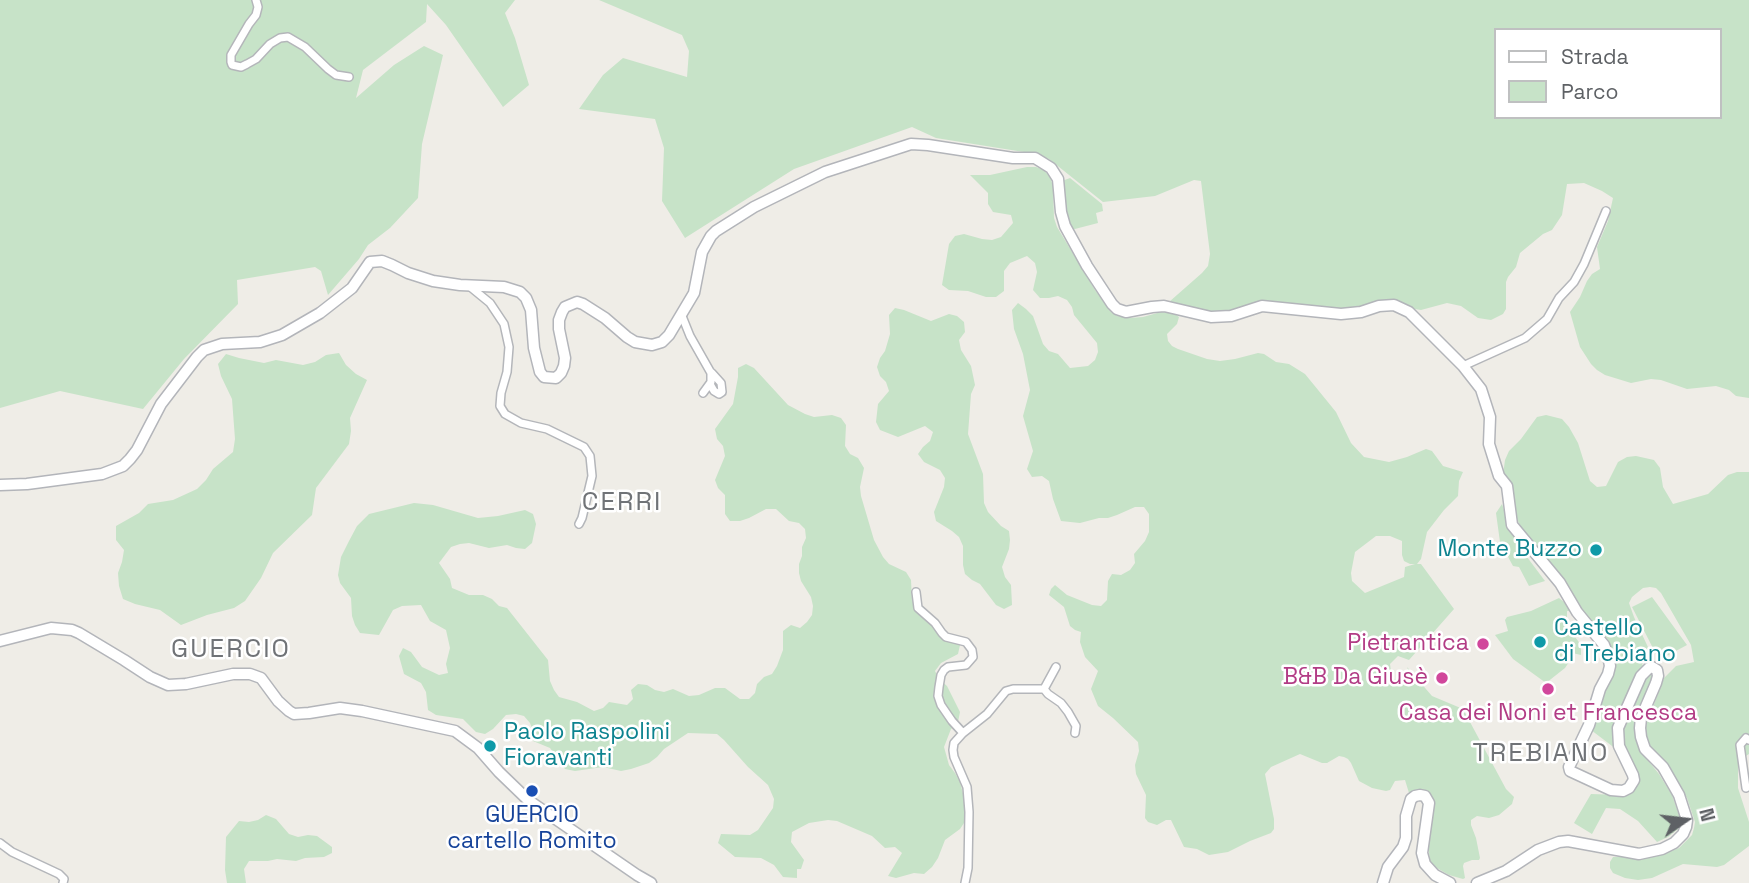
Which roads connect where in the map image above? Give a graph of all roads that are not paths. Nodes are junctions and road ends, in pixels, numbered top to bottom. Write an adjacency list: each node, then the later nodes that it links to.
1 (257, 0): 2 (street)
2 (349, 77)
3 (1606, 211): 6 (street)
4 (467, 285): 5 (street); 10 (street); 11 (street)
5 (682, 316): 6 (street); 7 (street)
6 (1462, 366): 26 (street)
7 (712, 373): 8 (street); 8 (street)
8 (710, 384): 9 (street)
9 (703, 393)
10 (0, 485)
11 (579, 524)
12 (916, 592): 16 (street)
13 (0, 641): 22 (street)
14 (1056, 667): 15 (street)
15 (1044, 689): 16 (street); 17 (street)
16 (963, 733): 23 (street)
17 (1075, 733)
18 (1749, 740): 19 (street)
19 (1746, 788)
20 (0, 843): 21 (street)
21 (63, 883)
22 (651, 883)
23 (965, 883)
24 (1383, 883): 25 (street)
25 (1450, 883)
26 (1477, 883)

